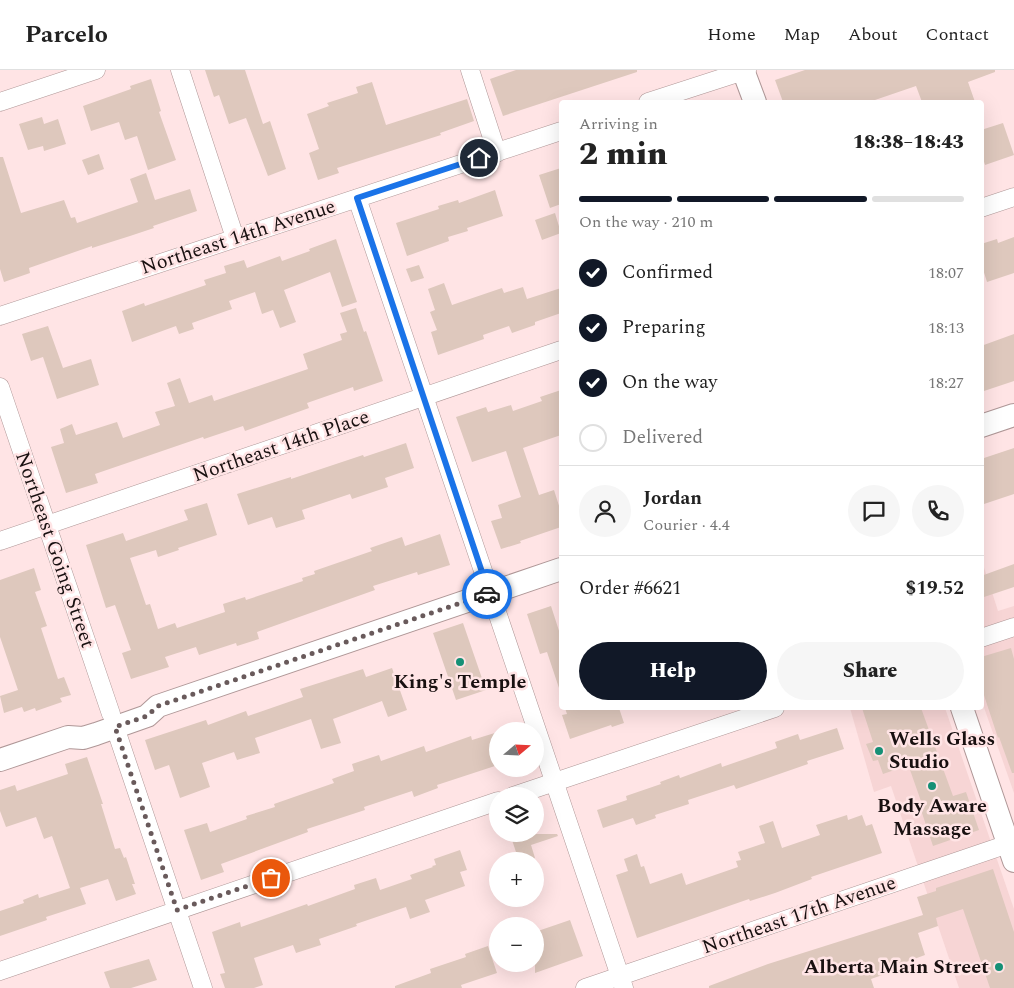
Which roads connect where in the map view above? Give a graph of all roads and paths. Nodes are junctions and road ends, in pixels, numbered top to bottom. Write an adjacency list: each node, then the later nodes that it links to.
1 (96, 70): 7 (street)
2 (180, 70): 13 (street)
3 (470, 70): 9 (street)
4 (745, 70): 5 (street); 6 (street)
5 (654, 100)
6 (754, 100)
7 (0, 102)
8 (559, 132): 9 (street, Northeast 14th Avenue)
9 (497, 153): 11 (street, Northeast 14th Avenue)
10 (1014, 197): 12 (street)
11 (357, 198): 13 (street, Northeast 14th Avenue); 17 (street)
12 (984, 207)
13 (236, 238): 14 (street, Northeast 14th Avenue)
14 (0, 316)
15 (559, 351): 17 (street, Northeast 14th Place)
16 (0, 387): 20 (street, Northeast Going Street)
17 (423, 397): 20 (street, Northeast 14th Place); 23 (street)
18 (1014, 415): 19 (street)
19 (984, 425)
20 (47, 525): 21 (street, Northeast 14th Place); 28 (street, Northeast Going Street)
21 (0, 541)
22 (559, 570): 23 (street)
23 (489, 593): 28 (street); 30 (street)
24 (1014, 627): 25 (street)
25 (984, 637)
26 (769, 710): 30 (street)
27 (963, 710): 33 (street)
28 (113, 720): 29 (street); 34 (street, Northeast Going Street)
29 (0, 760)
30 (553, 782): 31 (street); 36 (street)
31 (539, 787)
32 (489, 805): 34 (street)
33 (1012, 849): 36 (street, Northeast 17th Avenue)
34 (177, 910): 35 (street); 37 (street, Northeast Going Street)
35 (0, 971)
36 (622, 982): 38 (street, Northeast 17th Avenue)
37 (203, 988)
38 (585, 988)

